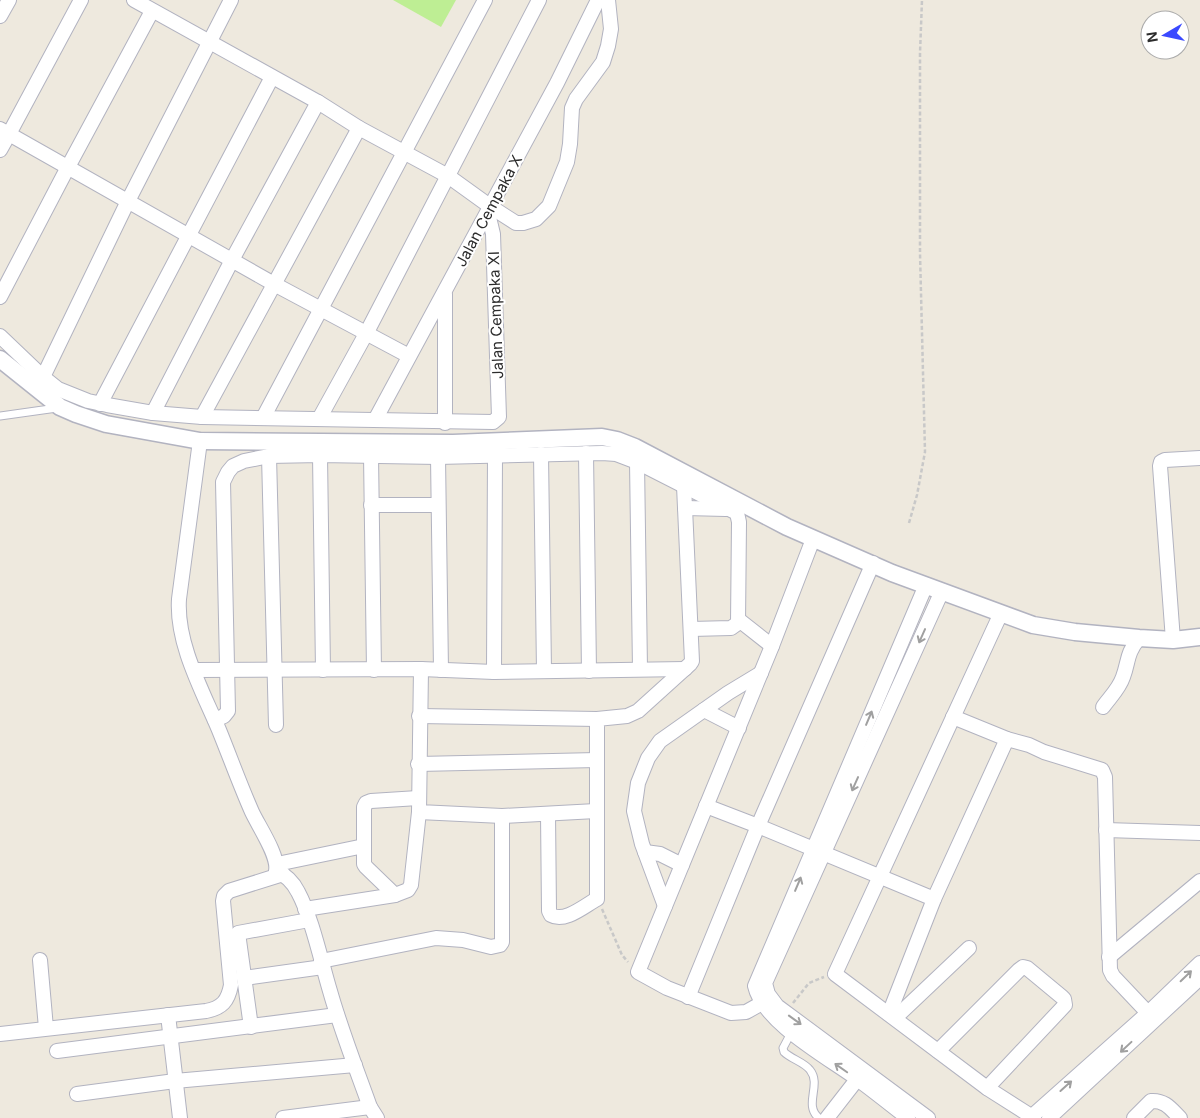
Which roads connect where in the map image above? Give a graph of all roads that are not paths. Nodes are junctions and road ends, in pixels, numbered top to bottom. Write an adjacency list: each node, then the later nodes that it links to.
1 (9, 0): 10 (street)
2 (81, 0): 15 (street)
3 (134, 0): 9 (street)
4 (231, 0): 11 (street)
5 (485, 0): 17 (street)
6 (539, 0): 19 (street)
7 (598, 0): 21 (street, Jalan Cempaka X)
8 (608, 0): 21 (street)
9 (152, 11): 11 (street); 18 (street)
10 (0, 16)
11 (211, 42): 12 (street); 20 (street)
12 (272, 77): 13 (street); 22 (street)
13 (318, 102): 14 (street); 23 (street)
14 (359, 128): 17 (street); 24 (street)
15 (4, 131): 16 (street); 18 (street)
16 (0, 150)
17 (404, 152): 19 (street); 27 (street)
18 (68, 167): 20 (street); 26 (street)
19 (448, 176): 21 (street); 28 (street)
20 (128, 201): 22 (street); 32 (street)
21 (489, 210): 25 (street, Jalan Cempaka X); 41 (street, Jalan Cempaka XI)
22 (190, 236): 23 (street); 33 (street)
23 (232, 260): 24 (street); 35 (street)
24 (274, 284): 27 (street); 37 (street)
25 (445, 293): 30 (street, Jalan Cempaka X); 41 (street)
26 (0, 297)
27 (320, 308): 28 (street); 38 (street)
28 (366, 332): 30 (street); 39 (street)
29 (0, 336): 32 (street)
30 (409, 356): 40 (street, Jalan Cempaka X)
31 (0, 359): 34 (street)
32 (43, 377): 33 (street)
33 (100, 404): 35 (street)
34 (60, 407): 36 (lane); 42 (street)
35 (153, 413): 37 (street)
36 (0, 416)
37 (202, 417): 38 (street)
38 (263, 418): 39 (street)
39 (319, 419): 40 (street)
40 (375, 420): 41 (street)
41 (445, 423)
42 (200, 441): 44 (street); 75 (street)
43 (610, 446): 44 (street); 45 (street); 53 (street); 55 (street)
44 (405, 449): 48 (street); 51 (street)
45 (586, 453): 46 (street); 81 (street)
46 (541, 454): 49 (street); 80 (street)
47 (320, 455): 48 (street); 50 (street); 77 (street)
48 (371, 455): 56 (street)
49 (495, 455): 51 (street); 82 (street)
50 (269, 456): 71 (street); 76 (street)
51 (438, 457): 57 (street)
52 (1200, 458): 69 (street)
53 (637, 462): 54 (street); 73 (street)
54 (684, 486): 55 (street); 58 (street)
55 (706, 491): 59 (street); 60 (street)
56 (371, 505): 57 (street); 78 (street)
57 (438, 505): 79 (street)
58 (686, 508): 59 (street); 66 (street)
59 (730, 509): 65 (street)
60 (813, 538): 61 (street); 70 (street)
61 (873, 563): 62 (street); 100 (street)
62 (926, 585): 63 (street); 104 (street, one-way to 62)
63 (942, 591): 64 (street); 104 (street, one-way to 104)
64 (1001, 613): 68 (street); 87 (street)
65 (739, 620): 66 (street); 70 (street)
66 (691, 629): 74 (street)
67 (1200, 637): 69 (street)
68 (1139, 638): 69 (street); 84 (street)
69 (1173, 640)
70 (772, 646): 83 (street)
71 (274, 669): 76 (street); 77 (street); 90 (street)
72 (421, 669): 78 (street); 79 (street); 86 (street)
73 (640, 669): 74 (street); 81 (street)
74 (684, 669): 88 (street)
75 (194, 670): 76 (street); 89 (street)
76 (226, 670): 89 (street)
77 (322, 670): 78 (street)
78 (374, 670)
79 (441, 670): 82 (street)
80 (544, 671): 81 (street); 82 (street)
81 (589, 671)
82 (494, 672)
83 (761, 673): 85 (street); 91 (street)
84 (1103, 707)
85 (704, 710): 91 (street); 105 (street)
86 (419, 716): 88 (street); 94 (street)
87 (953, 717): 92 (street); 108 (street)
88 (597, 719): 93 (street)
89 (215, 720): 107 (street)
90 (276, 725)
91 (738, 728): 96 (street)
92 (1007, 739): 101 (street); 111 (street)
93 (597, 760): 94 (street); 97 (street)
94 (418, 764): 95 (street)
95 (419, 805): 99 (street); 103 (street); 110 (street)
96 (706, 806): 100 (street); 106 (street)
97 (596, 812): 98 (street); 98 (street)
98 (548, 814): 99 (street)
99 (502, 816): 120 (street)
100 (758, 826): 104 (street); 123 (street)
101 (1106, 830): 102 (street); 117 (street)
102 (1200, 833)
103 (364, 846): 107 (street); 110 (street)
104 (818, 851): 108 (street); 124 (street, one-way to 104); 137 (street, one-way to 137)
105 (645, 852): 106 (street); 112 (street)
106 (682, 865): 112 (street)
107 (280, 869): 113 (street); 115 (street)
108 (879, 876): 111 (street); 128 (street)
109 (1200, 880): 117 (street)
110 (395, 894): 113 (street)
111 (934, 899): 128 (street)
112 (665, 906): 123 (street)
113 (307, 914): 114 (street); 120 (street)
114 (238, 933): 115 (street); 121 (street)
115 (226, 944): 127 (street)
116 (969, 948): 128 (street)
117 (1109, 957): 125 (street)
118 (40, 960): 130 (street)
119 (1200, 963): 125 (street, one-way to 119)
120 (322, 964): 121 (street); 126 (street)
121 (244, 978): 129 (street)
122 (1200, 978): 149 (street, one-way to 149)
123 (688, 997): 124 (street)
124 (762, 1003): 131 (street)
125 (1148, 1013): 148 (street, one-way to 125)
126 (337, 1015): 129 (street); 136 (street)
127 (168, 1016): 130 (street); 133 (street)
128 (892, 1016): 135 (street)
129 (251, 1027): 133 (street)
130 (46, 1028): 132 (street)
131 (791, 1033): 137 (street, one-way to 131); 144 (lane)
132 (0, 1034)
133 (170, 1036): 134 (street); 138 (street)
134 (58, 1051)
135 (938, 1051): 139 (street); 139 (street)
136 (355, 1065): 138 (street); 141 (street)
137 (860, 1075): 145 (street); 146 (street); 147 (street)
138 (175, 1081): 140 (street); 142 (street)
139 (987, 1088): 148 (street)
140 (77, 1094)
141 (373, 1112): 143 (street)
142 (180, 1118)
143 (283, 1118)
144 (819, 1118)
145 (827, 1118)
146 (908, 1118)
147 (928, 1118)
148 (1032, 1118)
149 (1049, 1118)
150 (1134, 1118): 151 (street)
151 (1180, 1118)

